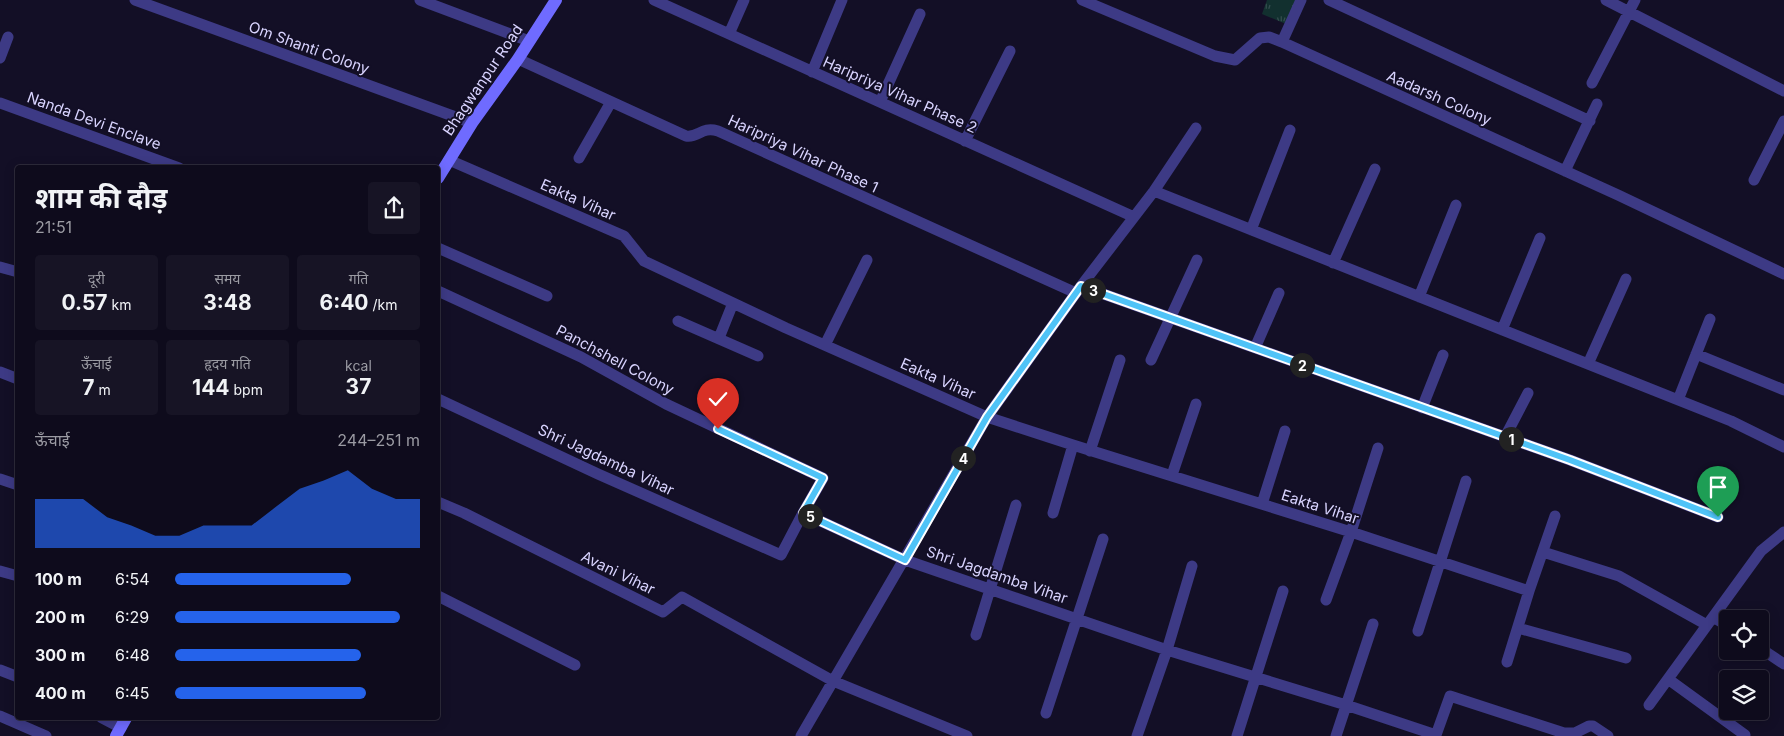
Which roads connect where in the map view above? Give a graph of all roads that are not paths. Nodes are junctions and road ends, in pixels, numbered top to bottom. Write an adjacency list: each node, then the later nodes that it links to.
1 (135, 0): 30 (street, Om Shanti Colony)
2 (420, 0): 16 (street)
3 (556, 0): 16 (street, Bhagwanpur Road)
4 (654, 0): 14 (street, Haripriya Vihar Phase 2)
5 (744, 0): 14 (street)
6 (842, 0): 21 (street)
7 (1082, 0): 17 (street, Aadarsh Colony)
8 (1301, 0): 17 (street)
9 (1329, 0): 28 (street)
10 (1606, 0): 12 (street)
11 (1634, 0): 12 (street)
12 (1629, 11): 22 (street); 23 (street)
13 (920, 14): 25 (street)
14 (729, 34): 21 (street, Haripriya Vihar Phase 2)
15 (8, 37): 19 (street)
16 (529, 41): 20 (street, Bhagwanpur Road)
17 (1282, 42): 38 (street, Aadarsh Colony)
18 (1010, 51): 33 (street)
19 (0, 58)
20 (518, 59): 24 (street, Haripriya Vihar Phase 1); 30 (street, Bhagwanpur Road)
21 (812, 72): 25 (street, Haripriya Vihar Phase 2)
22 (1592, 83)
23 (1784, 91)
24 (610, 102): 34 (street); 54 (street, Haripriya Vihar Phase 1)
25 (880, 102): 33 (street, Haripriya Vihar Phase 2)
26 (0, 103): 36 (street, Nanda Devi Enclave)
27 (1597, 104): 28 (street)
28 (1590, 121): 38 (street)
29 (1784, 121): 40 (street)
30 (472, 123): 35 (street, Bhagwanpur Road)
31 (1196, 128): 41 (street)
32 (1290, 130): 44 (street)
33 (965, 141): 43 (street, Haripriya Vihar Phase 2)
34 (579, 158)
35 (449, 160): 39 (street, Bhagwanpur Road); 59 (street, Eakta Vihar)
36 (171, 165)
37 (1375, 168): 49 (street)
38 (1565, 171): 52 (street, Aadarsh Colony)
39 (440, 175)
40 (1754, 180)
41 (1154, 191): 43 (street); 44 (street)
42 (1456, 205): 58 (street)
43 (1134, 217): 54 (street)
44 (1251, 230): 49 (street)
45 (1540, 238): 63 (street)
46 (440, 249): 57 (street)
47 (866, 260): 65 (street)
48 (1196, 260): 60 (street)
49 (1333, 263): 58 (street)
50 (0, 266): 51 (street)
51 (15, 271)
52 (1784, 274)
53 (1626, 279): 72 (street)
54 (1079, 289): 60 (street, Haripriya Vihar Phase 1); 81 (street)
55 (440, 292): 95 (street, Panchshell Colony)
56 (1279, 293): 66 (street)
57 (547, 296)
58 (1419, 297): 63 (street)
59 (734, 303): 64 (street); 65 (street, Eakta Vihar)
60 (1170, 318): 66 (street, Haripriya Vihar Phase 1); 71 (street)
61 (1710, 319): 67 (street)
62 (678, 321): 64 (street)
63 (1502, 330): 72 (street)
64 (719, 338): 69 (street)
65 (825, 346): 81 (street, Eakta Vihar)
66 (1255, 348): 80 (street, Haripriya Vihar Phase 1)
67 (1696, 354): 75 (street); 78 (street)
68 (1443, 355): 80 (street)
69 (758, 356)
70 (1120, 360): 87 (street)
71 (1150, 360)
72 (1588, 364): 78 (street)
73 (0, 372): 74 (street)
74 (15, 378)
75 (1784, 390)
76 (1528, 393): 83 (street)
77 (440, 400): 95 (street, Shri Jagdamba Vihar)
78 (1678, 400): 85 (street)
79 (1196, 404): 88 (street)
80 (1422, 408): 83 (street, Haripriya Vihar Phase 1)
81 (987, 417): 84 (street, Eakta Vihar); 103 (street)
82 (1286, 431): 93 (street)
83 (1505, 437): 98 (street, Haripriya Vihar Phase 1)
84 (1073, 446): 87 (street, Eakta Vihar); 96 (street)
85 (1784, 447)
86 (1378, 448): 99 (street)
87 (1090, 451): 88 (street, Eakta Vihar)
88 (1172, 475): 93 (street, Eakta Vihar)
89 (0, 479): 91 (street)
90 (1466, 481): 104 (street)
91 (15, 484)
92 (440, 503): 130 (street, Avani Vihar)
93 (1262, 504): 99 (street, Eakta Vihar)
94 (1016, 505): 108 (street)
95 (803, 513): 103 (street, Shri Jagdamba Vihar)
96 (1052, 513)
97 (1556, 516): 102 (street)
98 (1718, 517)
99 (1351, 532): 104 (street, Eakta Vihar); 112 (street)
100 (1784, 532): 114 (street)
101 (1103, 540): 113 (street)
102 (1543, 552): 110 (street); 114 (street)
103 (905, 560): 108 (street, Shri Jagdamba Vihar); 130 (street)
104 (1440, 562): 110 (street, Eakta Vihar); 118 (street)
105 (1192, 566): 120 (street)
106 (0, 571): 107 (street)
107 (15, 575)
108 (990, 589): 113 (street, Shri Jagdamba Vihar); 119 (street)
109 (1283, 591): 128 (street)
110 (1529, 591): 117 (street)
111 (440, 597): 125 (street)
112 (1326, 600)
113 (1078, 619): 120 (street, Shri Jagdamba Vihar); 133 (street)
114 (1710, 621): 116 (street); 129 (street)
115 (1374, 624): 131 (street)
116 (1719, 624)
117 (1518, 628): 122 (street); 123 (street)
118 (1418, 631)
119 (976, 635)
120 (1167, 650): 128 (street, Shri Jagdamba Vihar); 141 (street)
121 (1769, 654): 124 (street)
122 (1626, 658)
123 (1507, 662)
124 (1784, 664)
125 (575, 665)
126 (0, 670): 127 (street)
127 (15, 676)
128 (1256, 677): 131 (street, Shri Jagdamba Vihar); 142 (street)
129 (1668, 679): 132 (street); 137 (street)
130 (833, 680): 139 (street); 140 (street)
131 (1346, 705): 143 (street); 144 (street, Shri Jagdamba Vihar)
132 (1649, 705)
133 (1046, 713)
134 (0, 716): 138 (street)
135 (106, 720): 136 (street)
136 (121, 727)
137 (1745, 735)
138 (46, 736)
139 (801, 736)
140 (968, 736)
141 (1137, 736)
142 (1237, 736)
143 (1336, 736)
144 (1436, 736): 145 (street, Shri Jagdamba Vihar)
145 (1608, 736)

